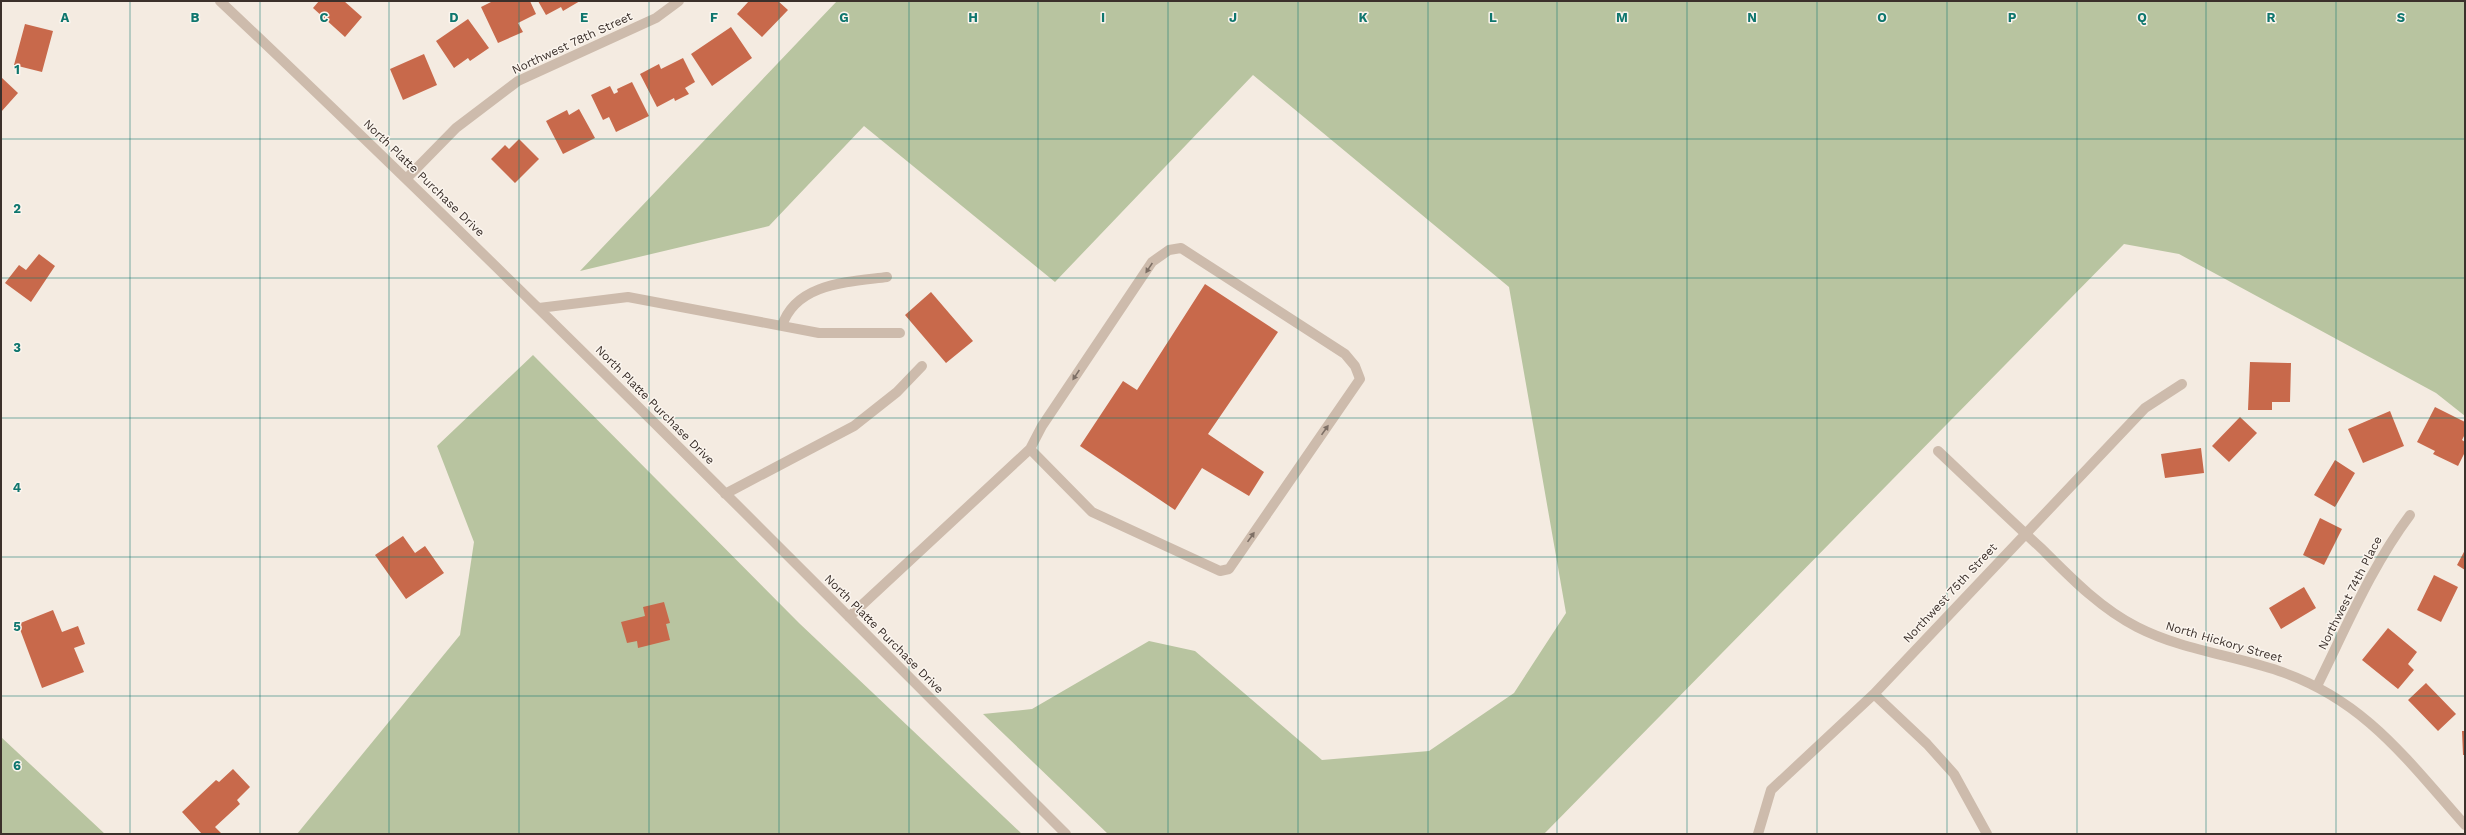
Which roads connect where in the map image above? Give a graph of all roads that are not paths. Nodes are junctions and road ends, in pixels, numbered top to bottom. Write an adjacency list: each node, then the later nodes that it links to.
1 (220, 1): 3 (street, North Platte Purchase Drive)
2 (679, 1): 3 (street, Northwest 78th Street)
3 (407, 178): 5 (street, North Platte Purchase Drive)
4 (887, 277): 6 (street)
5 (539, 308): 6 (street); 12 (street, North Platte Purchase Drive)
6 (782, 326): 7 (street)
7 (900, 333)
8 (922, 366): 12 (street)
9 (2182, 384): 14 (street, Northwest 75th Street)
10 (1030, 448): 10 (street, one-way to 10); 15 (street)
11 (1938, 451): 14 (street, North Hickory Street)
12 (725, 494): 15 (street, North Platte Purchase Drive)
13 (2410, 515): 16 (street, Northwest 74th Place)
14 (2024, 533): 16 (street, North Hickory Street); 17 (street, Northwest 75th Street)
15 (849, 617): 19 (street, North Platte Purchase Drive)
16 (2317, 686): 18 (street, North Hickory Street)
17 (1874, 694): 20 (street, Northwest 75th Street); 21 (street)
18 (2465, 825)
19 (1066, 834)
20 (1758, 834)
21 (1987, 834)

